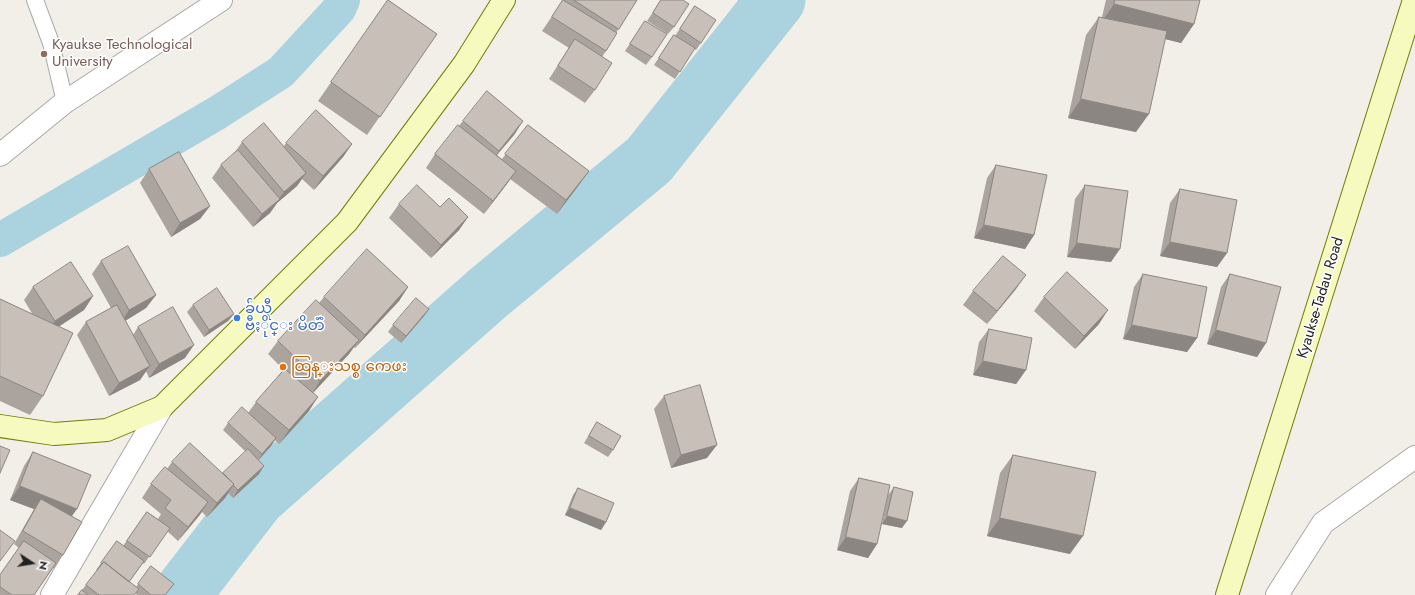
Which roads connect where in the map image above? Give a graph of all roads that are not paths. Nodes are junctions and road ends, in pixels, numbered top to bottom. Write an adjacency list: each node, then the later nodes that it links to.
1 (35, 0): 5 (lane)
2 (221, 0): 5 (street)
3 (504, 0): 7 (street)
4 (1414, 0): 11 (street, Kyaukse-Tadau Road)
5 (65, 102): 6 (street)
6 (0, 156)
7 (162, 407): 8 (street); 10 (street)
8 (0, 426)
9 (1415, 457): 12 (street)
10 (52, 595)
11 (1227, 595)
12 (1277, 595)

